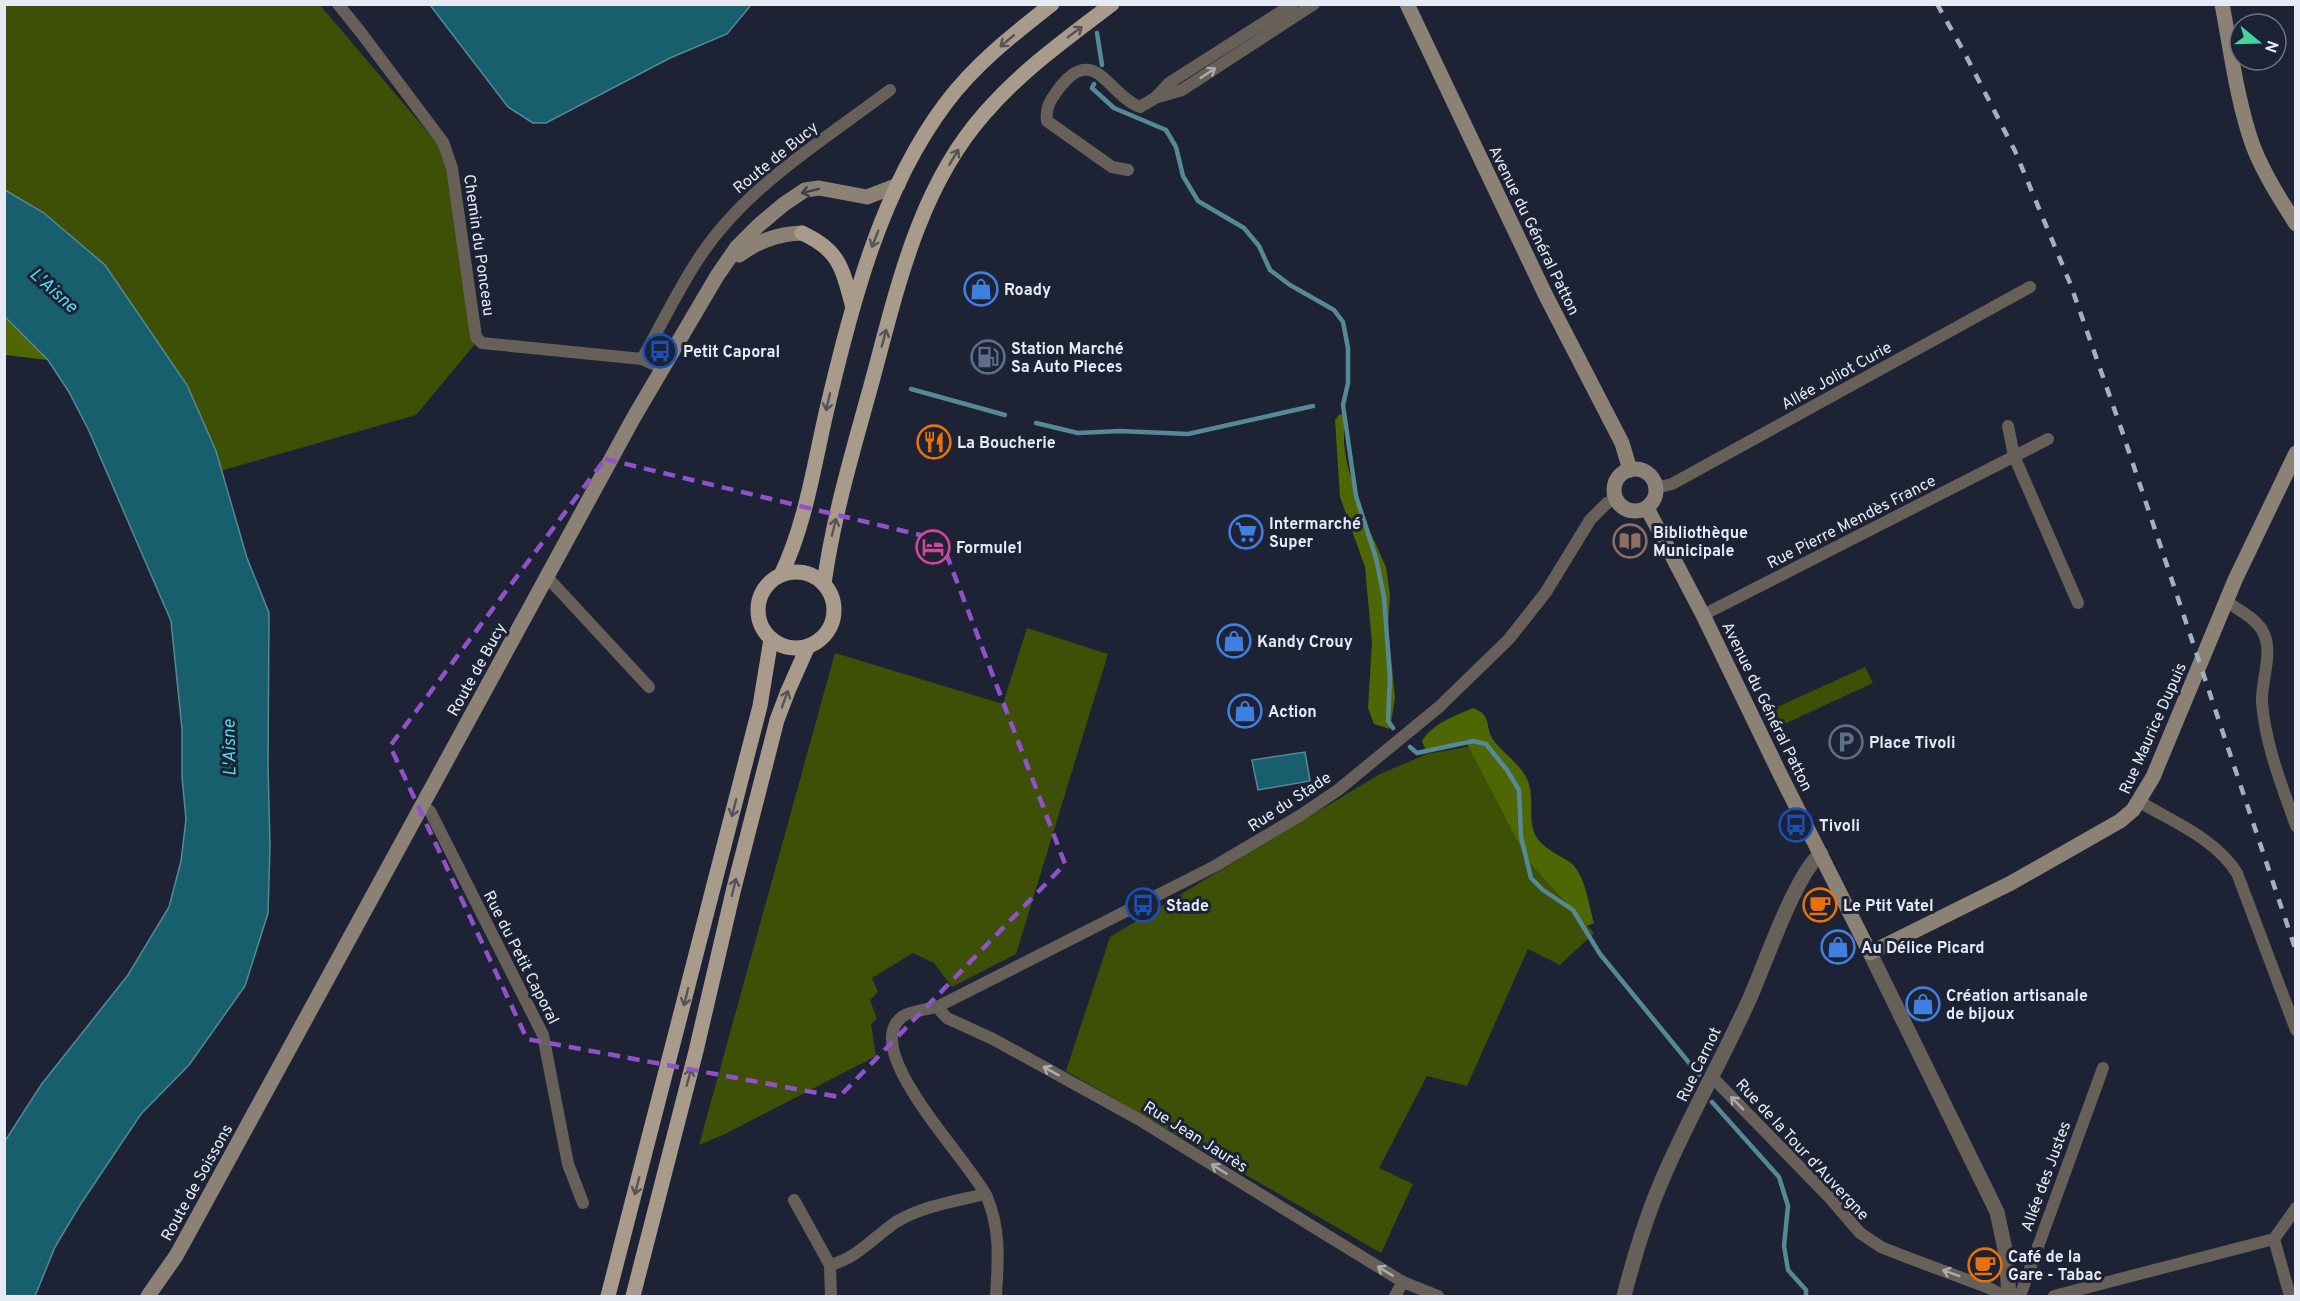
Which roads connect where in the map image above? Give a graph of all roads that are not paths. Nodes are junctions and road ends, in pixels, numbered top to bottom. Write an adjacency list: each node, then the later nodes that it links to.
1 (338, 4): 16 (street, Chemin du Ponceau)
2 (1052, 4): 11 (main road, one-way to 11)
3 (1112, 4): 28 (main road, one-way to 3)
4 (1293, 4): 9 (street)
5 (1314, 4): 9 (street, one-way to 5)
6 (1407, 4): 22 (main road, Avenue du Général Patton)
7 (2222, 4): 12 (main road)
8 (890, 90): 16 (street, Route de Bucy)
9 (1155, 98): 10 (street)
10 (1128, 170)
11 (898, 186): 13 (main road, Route de Bucy, one-way to 13); 15 (main road, one-way to 15)
12 (2295, 224)
13 (717, 276): 15 (main road, Route de Bucy); 17 (main road, Route de Bucy)
14 (2030, 287): 23 (street, Allée Joliot Curie)
15 (852, 304): 26 (main road, one-way to 26)
16 (642, 358): 17 (street, Chemin du Ponceau)
17 (662, 368): 27 (main road, Route de Bucy)
18 (2008, 426): 21 (street)
19 (2048, 439): 21 (street, Rue Pierre Mendès France)
20 (2295, 453): 29 (main road, Rue Maurice Dupuis)
21 (2014, 456): 30 (street); 31 (street, Rue Pierre Mendès France)
22 (1630, 470): 23 (main road); 24 (main road)
23 (1656, 488): 25 (main road)
24 (1616, 499): 25 (main road); 40 (street, Rue du Stade)
25 (1647, 508): 31 (main road, Avenue du Général Patton)
26 (781, 575): 28 (main road); 32 (main road)
27 (547, 577): 34 (street); 36 (main road, Route de Bucy)
28 (824, 584): 33 (main road)
29 (2226, 601): 35 (main road, Rue Maurice Dupuis); 37 (street)
30 (2078, 603)
31 (1703, 615): 38 (main road, Avenue du Général Patton)
32 (771, 639): 33 (main road); 53 (main road, one-way to 53)
33 (808, 646): 54 (main road, one-way to 33)
34 (649, 687)
35 (2140, 802): 39 (main road, Rue Maurice Dupuis); 41 (street)
36 (422, 806): 44 (main road, Route de Bucy); 47 (street, Rue du Petit Caporal)
37 (2295, 826)
38 (1821, 854): 39 (main road, Avenue du Général Patton); 43 (street, Rue Carnot)
39 (1870, 953): 60 (street)
40 (937, 1007): 45 (street, Rue du Stade); 51 (street, Rue Jean Jaurès, one-way to 40)
41 (2295, 1030)
42 (2103, 1068): 61 (street, Allée des Justes)
43 (1712, 1077): 59 (street, Rue Carnot); 60 (street, Rue de la Tour d'Auvergne, one-way to 43)
44 (271, 1083): 52 (main road, Route de Soissons)
45 (986, 1194): 50 (street); 56 (street)
46 (794, 1200): 50 (street)
47 (583, 1203)
48 (2295, 1208): 49 (street)
49 (2274, 1239): 62 (street); 63 (street)
50 (830, 1265): 55 (street)
51 (1403, 1282): 57 (street); 58 (street, Rue Jean Jaurès)
52 (148, 1296)
53 (608, 1296)
54 (633, 1296)
55 (831, 1296)
56 (996, 1296)
57 (1395, 1296)
58 (1438, 1296)
59 (1624, 1296)
60 (2006, 1296)
61 (2020, 1296)
62 (2056, 1296)
63 (2290, 1296)

